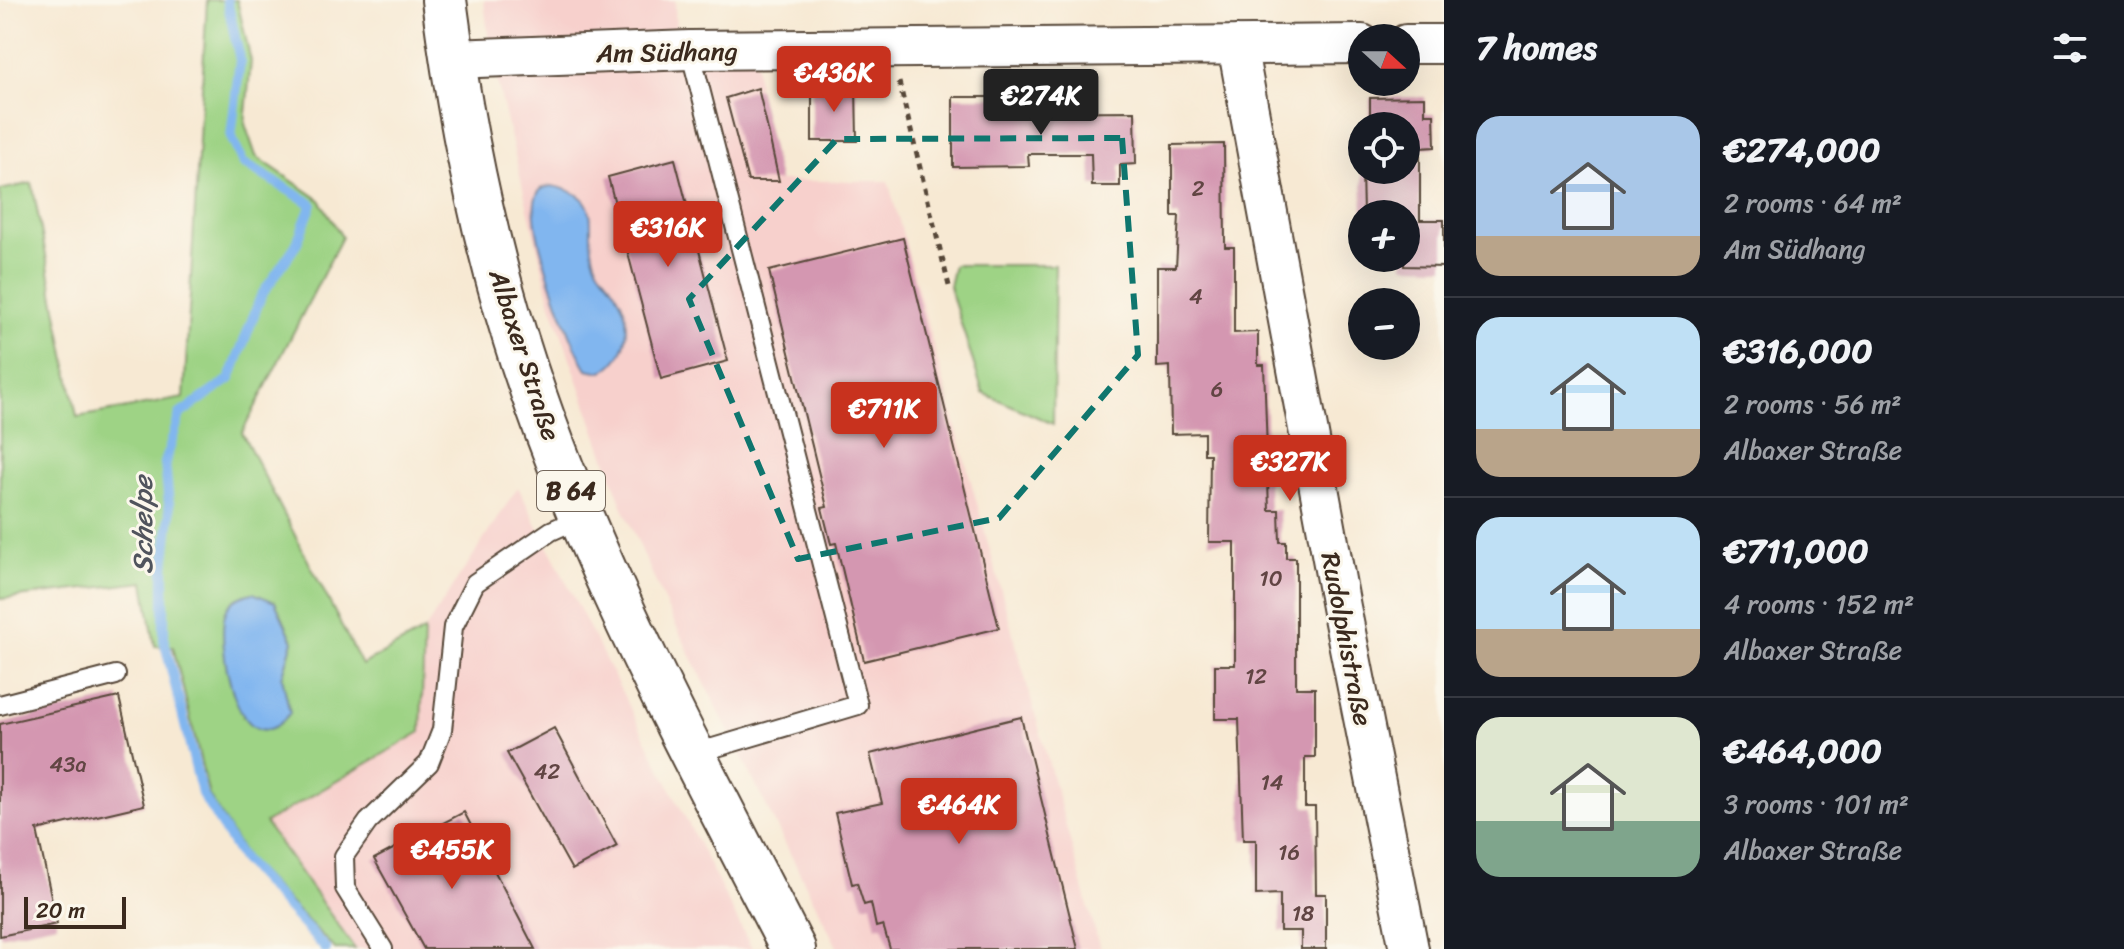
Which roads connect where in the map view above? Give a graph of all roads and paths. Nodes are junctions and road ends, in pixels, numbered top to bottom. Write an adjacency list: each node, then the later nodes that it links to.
1 (444, 0): 8 (main road, Albaxer Straße / B 64)
2 (1348, 44): 5 (street, Am Südhang)
3 (1420, 44): 4 (street)
4 (1444, 44)
5 (1237, 45): 6 (street, Am Südhang); 16 (street, Rudolphistraße)
6 (890, 48): 7 (street, Am Südhang); 9 (path)
7 (690, 50): 8 (street, Am Südhang); 13 (lane)
8 (452, 59): 10 (main road, Albaxer Straße / B 64)
9 (949, 286)
10 (582, 517): 13 (main road, Albaxer Straße / B 64); 14 (lane)
11 (116, 675): 12 (lane)
12 (0, 705)
13 (693, 754): 15 (main road, Albaxer Straße / B 64)
14 (383, 949)
15 (793, 949)
16 (1409, 949)

